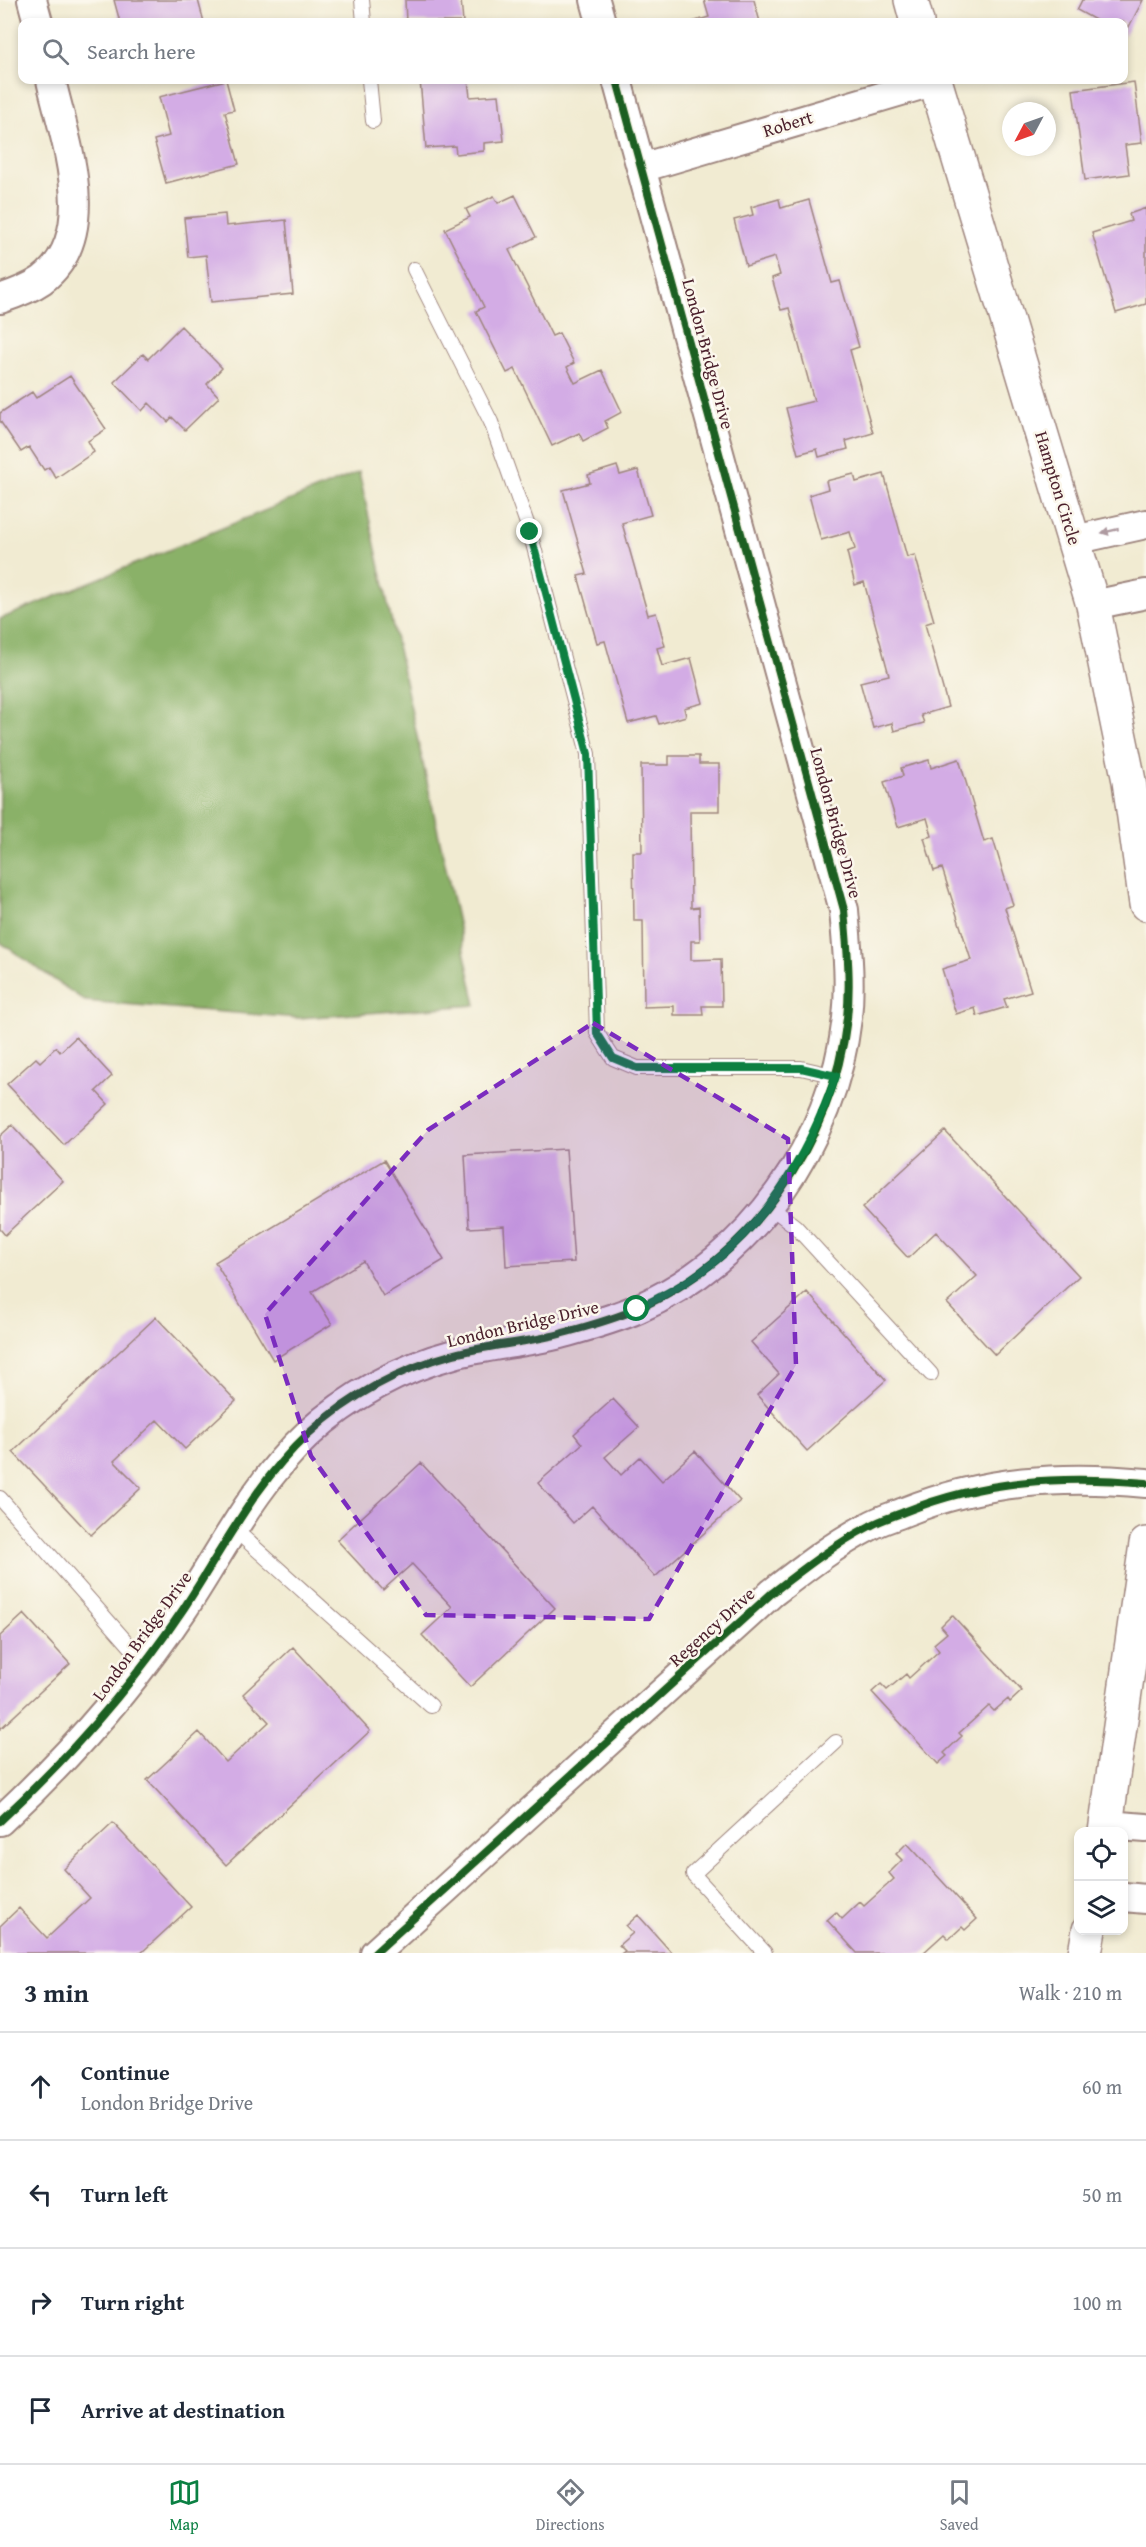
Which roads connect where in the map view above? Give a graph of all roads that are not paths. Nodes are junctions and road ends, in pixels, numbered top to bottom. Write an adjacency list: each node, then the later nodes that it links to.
1 (32, 0): 5 (street)
2 (362, 0): 6 (lane)
3 (595, 0): 7 (street)
4 (911, 0): 8 (street)
5 (37, 18)
6 (364, 18)
7 (600, 18)
8 (917, 18)
9 (52, 84): 17 (street)
10 (369, 84): 14 (lane)
11 (618, 84): 15 (street, London Bridge Drive)
12 (922, 84): 15 (street, Robert)
13 (936, 84): 19 (street, Hampton Circle)
14 (373, 121)
15 (641, 168): 23 (street, London Bridge Drive)
16 (414, 269): 23 (lane)
17 (0, 299)
18 (1146, 524): 19 (street, one-way to 19)
19 (1074, 540): 21 (street, Hampton Circle)
20 (1146, 594): 21 (street)
21 (1093, 605): 22 (street, Hampton Circle)
22 (1146, 904)
23 (836, 1076): 24 (street, London Bridge Drive)
24 (769, 1206): 25 (lane); 28 (street, London Bridge Drive)
25 (931, 1374)
26 (1146, 1483): 40 (street, Regency Drive)
27 (0, 1498): 30 (lane)
28 (233, 1528): 30 (street, London Bridge Drive); 31 (lane)
29 (1146, 1544): 34 (street)
30 (145, 1663): 33 (street, London Bridge Drive)
31 (431, 1706)
32 (836, 1742): 41 (lane)
33 (0, 1821)
34 (1106, 1827)
35 (1128, 1828): 36 (street)
36 (1146, 1828)
37 (1128, 1897): 38 (street)
38 (1146, 1899)
39 (1088, 1935): 42 (street)
40 (375, 1953)
41 (765, 1953)
42 (1085, 1953)

